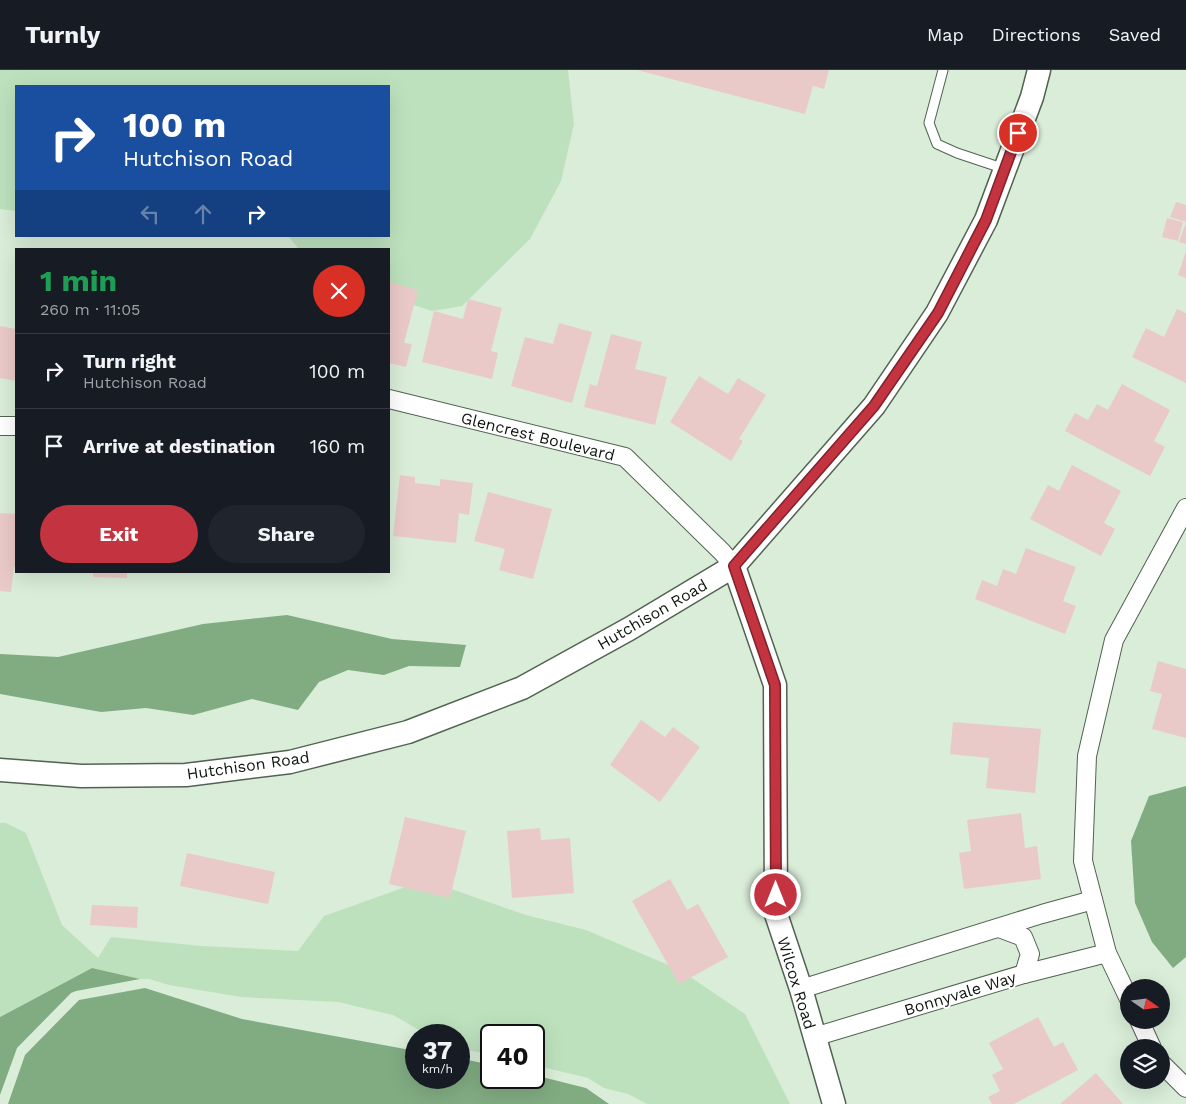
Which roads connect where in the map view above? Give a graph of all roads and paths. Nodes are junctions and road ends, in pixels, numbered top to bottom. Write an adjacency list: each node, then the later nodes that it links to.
1 (943, 70): 3 (lane)
2 (1039, 70): 3 (street, Hutchison Road)
3 (1005, 169): 8 (street, Hutchison Road)
4 (390, 399): 8 (street, Glencrest Boulevard)
5 (0, 426): 6 (street)
6 (15, 426)
7 (1186, 508): 10 (street)
8 (734, 566): 9 (street, Hutchison Road); 15 (street, Wilcox Road)
9 (0, 770)
10 (1094, 900): 11 (street); 12 (street)
11 (999, 928): 13 (street); 15 (street)
12 (1107, 953): 13 (street, Bonnyvale Way); 14 (street)
13 (1024, 974): 16 (street, Bonnyvale Way)
14 (1120, 980)
15 (801, 989): 16 (street, Wilcox Road)
16 (814, 1038): 19 (street, Wilcox Road)
17 (1170, 1072): 18 (street)
18 (1186, 1088)
19 (834, 1104)

